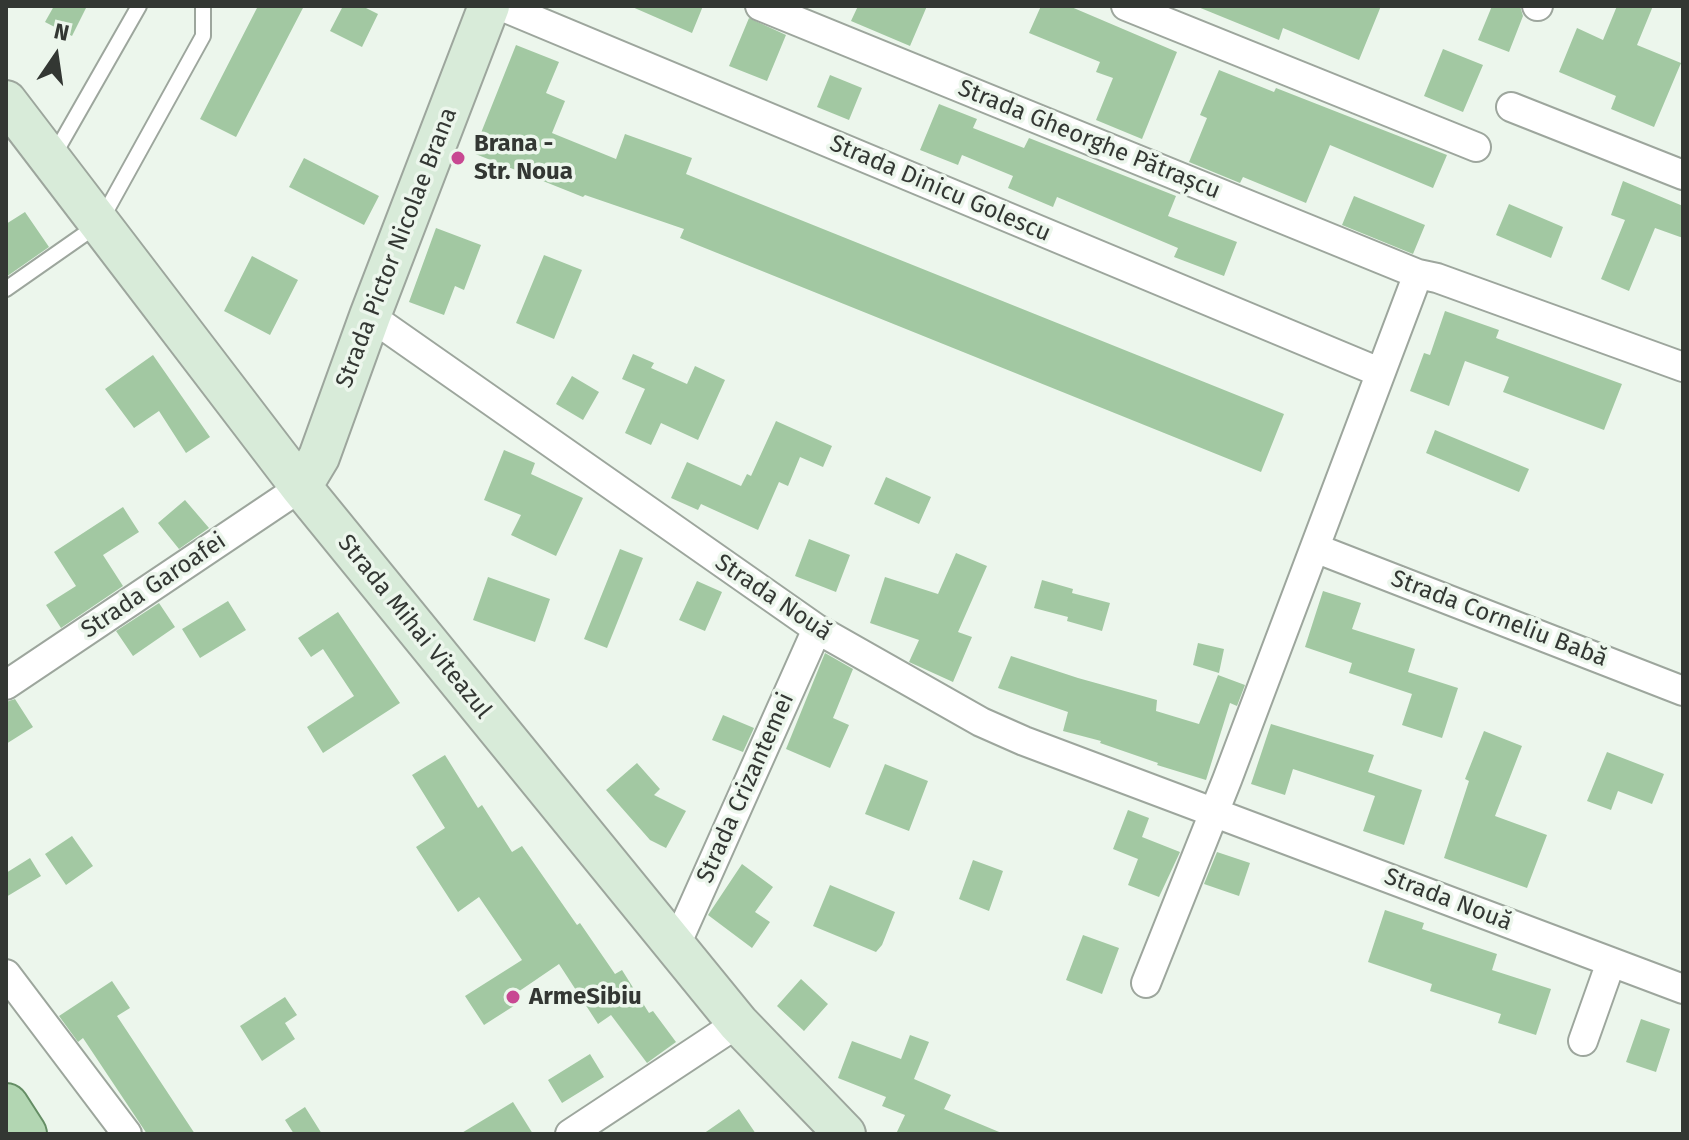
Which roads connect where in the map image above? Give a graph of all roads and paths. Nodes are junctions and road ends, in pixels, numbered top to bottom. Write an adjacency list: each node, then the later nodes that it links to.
1 (139, 6): 10 (lane)
2 (203, 6): 12 (lane)
3 (489, 6): 15 (main road, Strada Pictor Nicolae Brana)
4 (501, 6): 17 (street, Strada Dinicu Golescu)
5 (760, 6): 13 (street, Strada Gheorghe Pătrașcu)
6 (1126, 6): 9 (street)
7 (1511, 107): 11 (street)
8 (9, 110): 10 (main road, Strada Mihai Viteazul)
9 (1476, 147)
10 (51, 160): 12 (main road, Strada Mihai Viteazul)
11 (1683, 175)
12 (99, 224): 14 (lane); 18 (main road, Strada Mihai Viteazul)
13 (1418, 274): 16 (street, Strada Gheorghe Pătrașcu); 17 (street)
14 (6, 289)
15 (370, 316): 18 (main road, Strada Pictor Nicolae Brana); 20 (street, Strada Nouă)
16 (1683, 367)
17 (1379, 372): 19 (street)
18 (301, 487): 21 (street, Strada Garoafei); 24 (main road, Strada Mihai Viteazul)
19 (1315, 548): 22 (street, Strada Corneliu Babă); 23 (street)
20 (817, 629): 23 (street, Strada Nouă); 24 (street, Strada Crizantemei)
21 (6, 685)
22 (1683, 691)
23 (1213, 811): 25 (street, Strada Nouă); 27 (street)
24 (675, 947): 29 (main road, Strada Mihai Viteazul)
25 (1611, 962): 28 (street, Strada Nouă); 30 (street)
26 (6, 974): 33 (street)
27 (1146, 983)
28 (1683, 989)
29 (738, 1023): 34 (street); 35 (main road, Strada Mihai Viteazul)
30 (1583, 1041)
31 (6, 1106): 32 (main road)
32 (24, 1134)
33 (127, 1134)
34 (570, 1134)
35 (845, 1134)

